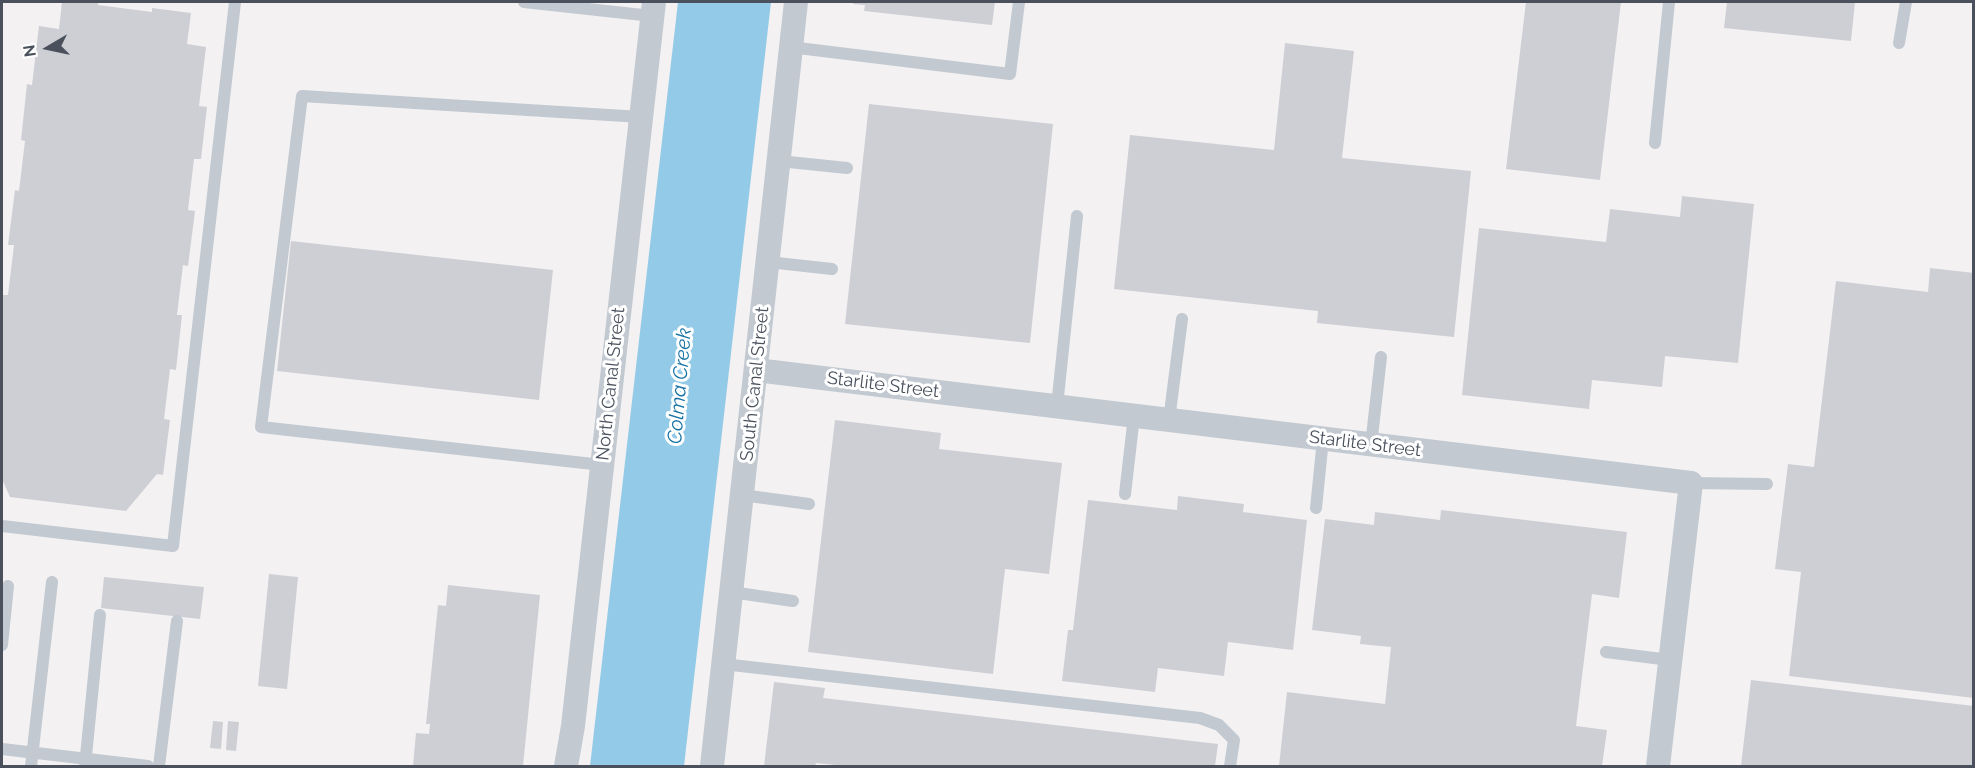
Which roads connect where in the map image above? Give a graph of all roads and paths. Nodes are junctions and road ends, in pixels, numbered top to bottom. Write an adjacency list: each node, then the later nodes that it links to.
1 (235, 2): 32 (lane)
2 (524, 2): 7 (lane)
3 (796, 2): 9 (street, South Canal Street)
4 (1019, 2): 9 (lane)
5 (1669, 2): 11 (lane)
6 (1906, 2): 8 (lane)
7 (653, 9): 10 (street, North Canal Street)
8 (1899, 43)
9 (790, 47): 12 (street, South Canal Street)
10 (641, 117): 25 (street, North Canal Street); 25 (lane)
11 (1654, 143)
12 (779, 161): 13 (lane); 15 (street, South Canal Street)
13 (847, 168)
14 (1077, 216): 20 (lane)
15 (768, 262): 16 (lane); 19 (street, South Canal Street)
16 (832, 269)
17 (1182, 319): 22 (lane)
18 (1381, 357): 24 (lane)
19 (756, 370): 20 (street, Starlite Street); 29 (street, South Canal Street)
20 (1057, 406): 21 (street, Starlite Street)
21 (1134, 416): 22 (street, Starlite Street); 28 (lane)
22 (1169, 420): 23 (street, Starlite Street)
23 (1323, 439): 24 (street, Starlite Street); 31 (lane)
24 (1371, 445): 26 (street, Starlite Street)
25 (602, 465): 49 (street, North Canal Street)
26 (1691, 483): 27 (lane); 41 (street)
27 (1767, 484)
28 (1125, 494)
29 (742, 495): 30 (lane); 35 (street, South Canal Street)
30 (809, 504)
31 (1316, 508)
32 (2, 526)
33 (52, 582): 44 (lane)
34 (8, 586): 39 (lane)
35 (731, 592): 36 (lane); 42 (street, South Canal Street)
36 (793, 601)
37 (100, 615): 45 (lane)
38 (177, 621): 48 (lane)
39 (2, 645)
40 (1606, 652): 41 (lane)
41 (1670, 660): 52 (street)
42 (723, 664): 50 (street, South Canal Street); 51 (lane)
43 (2, 749): 44 (lane)
44 (32, 753): 45 (lane); 46 (lane)
45 (85, 763): 47 (lane)
46 (31, 766)
47 (148, 766)
48 (159, 766)
49 (566, 766)
50 (712, 766)
51 (1230, 766)
52 (1658, 766)

